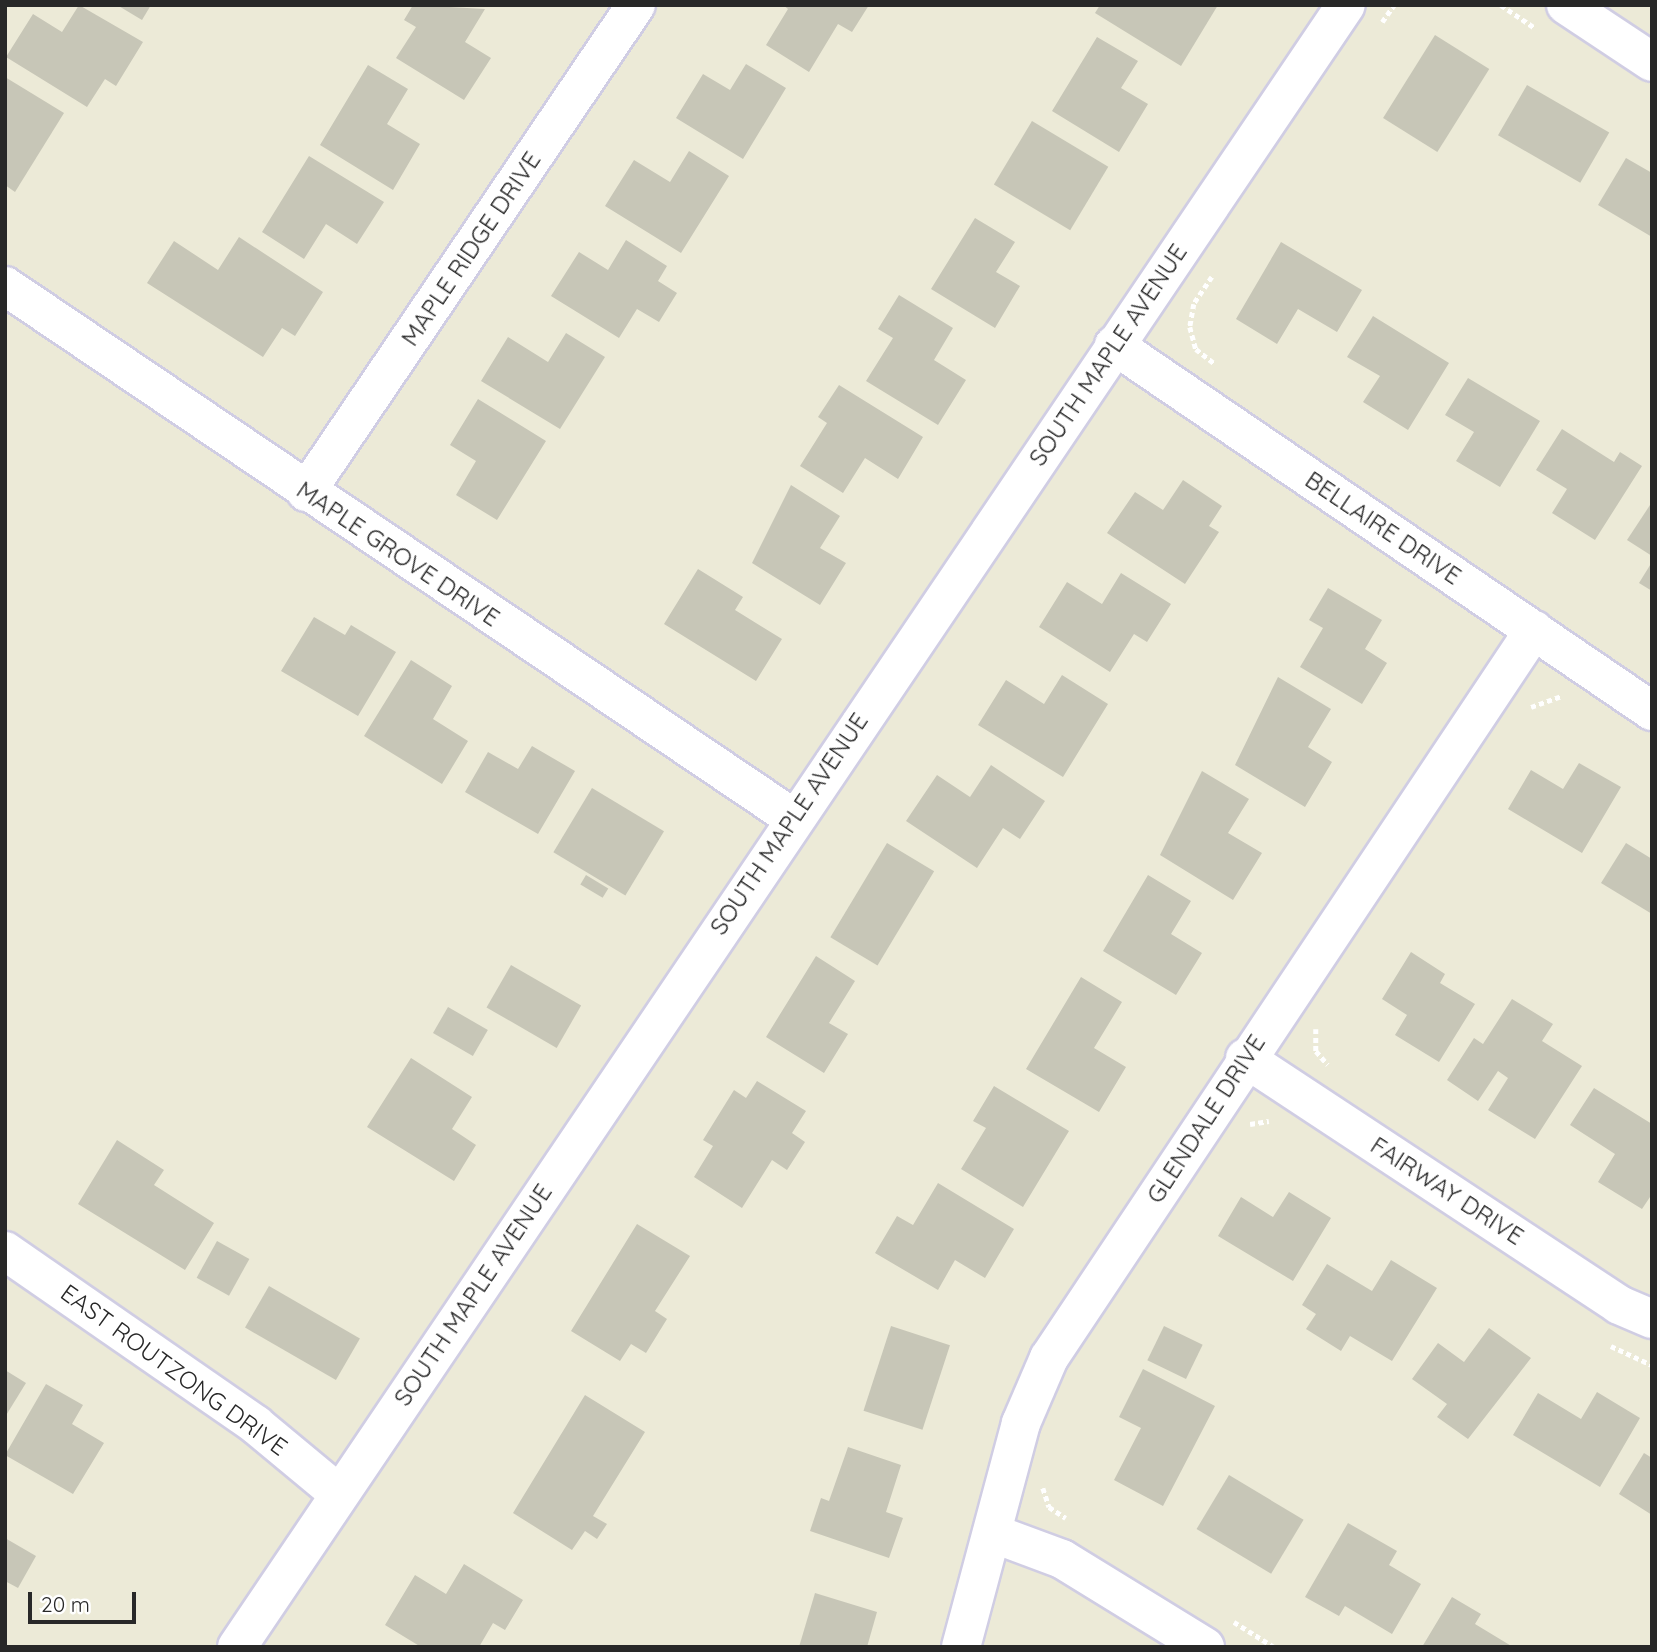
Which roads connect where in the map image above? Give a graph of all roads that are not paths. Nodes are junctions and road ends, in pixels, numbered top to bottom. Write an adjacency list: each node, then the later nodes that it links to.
1 (636, 5): 7 (street, MAPLE RIDGE DRIVE)
2 (1346, 5): 6 (street, SOUTH MAPLE AVENUE)
3 (1566, 5): 4 (street)
4 (1652, 62)
5 (5, 286): 7 (street, MAPLE GROVE DRIVE)
6 (1114, 345): 8 (street, BELLAIRE DRIVE); 10 (street, SOUTH MAPLE AVENUE)
7 (306, 492): 10 (street, MAPLE GROVE DRIVE)
8 (1534, 630): 9 (street, BELLAIRE DRIVE); 11 (street, GLENDALE DRIVE)
9 (1652, 710)
10 (793, 818): 14 (street, SOUTH MAPLE AVENUE)
11 (1245, 1058): 13 (street, FAIRWAY DRIVE); 15 (street, GLENDALE DRIVE)
12 (5, 1251): 14 (street, EAST ROUTZONG DRIVE)
13 (1652, 1318)
14 (339, 1494): 17 (street, SOUTH MAPLE AVENUE)
15 (992, 1533): 16 (street); 18 (street, GLENDALE DRIVE)
16 (1216, 1632)
17 (237, 1647)
18 (961, 1647)

